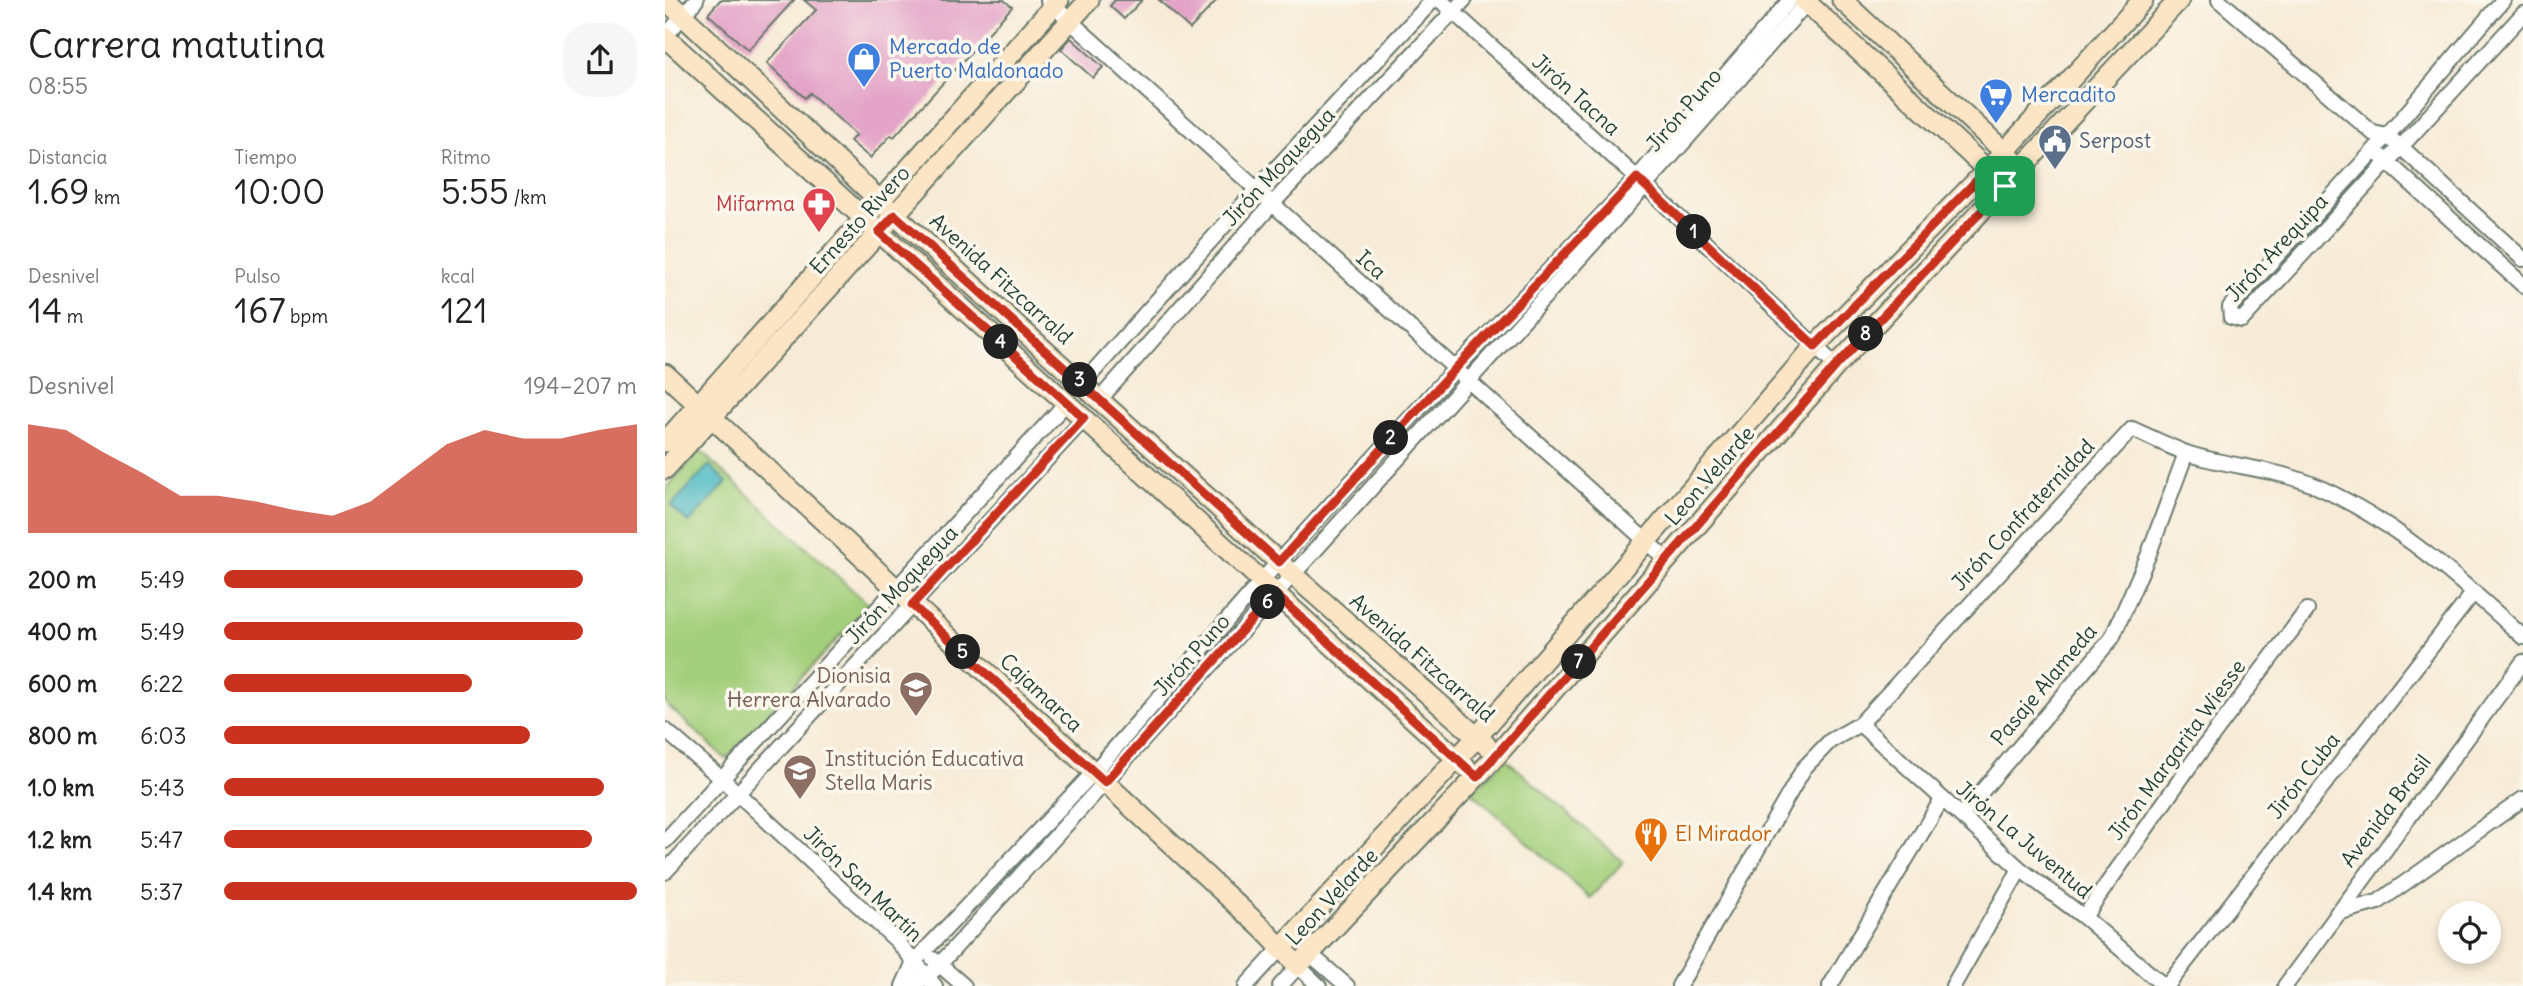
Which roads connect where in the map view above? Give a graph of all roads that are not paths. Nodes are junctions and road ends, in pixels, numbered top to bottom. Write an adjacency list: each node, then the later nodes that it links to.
1 (666, 0): 16 (street, Avenida Fitzcarrald)
2 (696, 0): 16 (street)
3 (1089, 0): 17 (street, Ernesto Rivero)
4 (1433, 0): 28 (street, Jirón Moquegua)
5 (1440, 0): 14 (street, Jirón Tacna)
6 (1464, 0): 14 (street, Jirón Moquegua)
7 (1842, 0): 22 (street)
8 (2143, 0): 22 (street, Leon Velarde)
9 (2179, 0): 24 (street, Leon Velarde)
10 (2219, 0): 19 (street)
11 (2503, 0): 19 (street, Jirón Arequipa)
12 (1803, 1): 25 (street); 26 (street, Jirón Puno)
13 (1053, 2): 17 (street, Ica); 29 (street, Ernesto Rivero)
14 (1453, 12): 26 (street, Jirón Tacna); 30 (street, Jirón Moquegua)
15 (2523, 14): 20 (street, Jirón Arequipa)
16 (683, 15): 18 (street); 29 (street, Avenida Fitzcarrald)
17 (1071, 19): 28 (street, Ica); 31 (street, Ernesto Rivero)
18 (665, 37): 32 (street)
19 (2380, 134): 20 (street); 21 (street, Jirón Arequipa)
20 (2400, 146): 23 (street, Jirón Arequipa); 34 (street)
21 (2375, 150): 23 (street); 23 (street, Jirón Arequipa)
22 (2004, 152): 24 (street); 25 (street, Leon Velarde)
23 (2386, 162): 35 (street)
24 (2021, 168): 27 (street, Leon Velarde)
25 (1987, 170): 27 (street); 38 (street, Leon Velarde)
26 (1641, 182): 38 (street, Jirón Tacna); 40 (street, Jirón Puno); 42 (street, Jirón Puno)
27 (2005, 186): 39 (street, Leon Velarde)
28 (1256, 190): 30 (street, Ica); 43 (street, Jirón Moquegua)
29 (880, 199): 31 (street, Avenida Fitzcarrald); 32 (street, Ernesto Rivero)
30 (1272, 204): 40 (street, Ica); 44 (street, Jirón Moquegua)
31 (895, 215): 33 (street, Ernesto Rivero); 43 (street, Avenida Fitzcarrald)
32 (862, 218): 33 (street); 36 (street, Ernesto Rivero)
33 (879, 232): 37 (street, Ernesto Rivero); 45 (street)
34 (2523, 259)
35 (2523, 285)
36 (791, 302): 37 (street); 46 (street, Ernesto Rivero)
37 (806, 315): 46 (street, Ernesto Rivero)
38 (1815, 346): 39 (street, Jirón Tacna); 51 (street, Leon Velarde)
39 (1836, 366): 52 (street, Leon Velarde)
40 (1455, 369): 42 (street, Ica); 53 (street, Jirón Puno)
41 (665, 374): 46 (street, Cajamarca)
42 (1468, 381): 51 (street, Ica); 53 (street, Jirón Puno)
43 (1083, 383): 44 (street, Avenida Fitzcarrald)
44 (1101, 398): 53 (street, Avenida Fitzcarrald)
45 (1067, 402): 47 (street); 55 (street, Jirón Moquegua)
46 (707, 412): 48 (street, Ernesto Rivero); 50 (street, Ernesto Rivero); 55 (street, Cajamarca)
47 (1084, 418): 54 (street); 57 (street, Jirón Moquegua)
48 (665, 442)
49 (2186, 453): 56 (street, Jirón Confraternidad); 61 (street, Jirón Confraternidad); 72 (street, Pasaje Alameda)
50 (665, 470)
51 (1646, 541): 52 (street, Ica); 63 (street, Leon Velarde)
52 (1667, 560): 64 (street, Leon Velarde)
53 (1286, 568): 54 (street, Jirón Puno); 63 (street, Avenida Fitzcarrald)
54 (1269, 588): 65 (street); 66 (street, Jirón Puno)
55 (895, 589): 57 (street, Cajamarca); 68 (street, Jirón Moquegua)
56 (2474, 592): 59 (street, Jirón Confraternidad); 92 (street, Jirón Cuba)
57 (912, 605): 66 (street, Cajamarca); 69 (street, Jirón Moquegua)
58 (2307, 610): 77 (street, Jirón Margarita Wiesse)
59 (2523, 637)
60 (2523, 662): 76 (street, Avenida Brasil)
61 (1860, 724): 70 (street, Jirón La Juventud); 89 (street, Jirón Confraternidad)
62 (665, 730): 68 (street, Jirón San Martín)
63 (1477, 737): 64 (street, Avenida Fitzcarrald); 65 (street, Leon Velarde)
64 (1497, 755): 67 (street, Leon Velarde)
65 (1457, 759): 67 (street); 78 (street, Leon Velarde)
66 (1100, 777): 78 (street, Cajamarca); 79 (street, Jirón Puno); 81 (street, Jirón Puno)
67 (1477, 777): 80 (street, Leon Velarde)
68 (722, 779): 69 (street, Jirón San Martín); 73 (street, Jirón Moquegua)
69 (737, 793): 75 (street, Jirón Moquegua); 79 (street, Jirón San Martín)
70 (1942, 799): 72 (street, Jirón La Juventud); 90 (street)
71 (2523, 799): 76 (street)
72 (1961, 816): 74 (street, Jirón La Juventud)
73 (665, 841)
74 (2020, 869): 77 (street, Jirón La Juventud); 91 (street)
75 (665, 872)
76 (2337, 913): 93 (street, Avenida Brasil)
77 (2084, 917): 92 (street, Jirón La Juventud)
78 (1285, 943): 80 (street); 85 (street, Leon Velarde)
79 (919, 958): 81 (street, Jirón San Martín); 82 (street, Jirón San Martín); 83 (street, Jirón Puno)
80 (1304, 959): 86 (street, Leon Velarde); 87 (street); 88 (street)
81 (940, 964): 82 (street, Jirón Puno); 84 (street, Jirón San Martín)
82 (931, 982): 83 (street, Jirón Puno)
83 (905, 986)
84 (964, 986)
85 (1246, 986)
86 (1280, 986)
87 (1319, 986)
88 (1347, 986)
89 (1679, 986)
90 (1830, 986)
91 (1953, 986)
92 (2165, 986)
93 (2285, 986)

